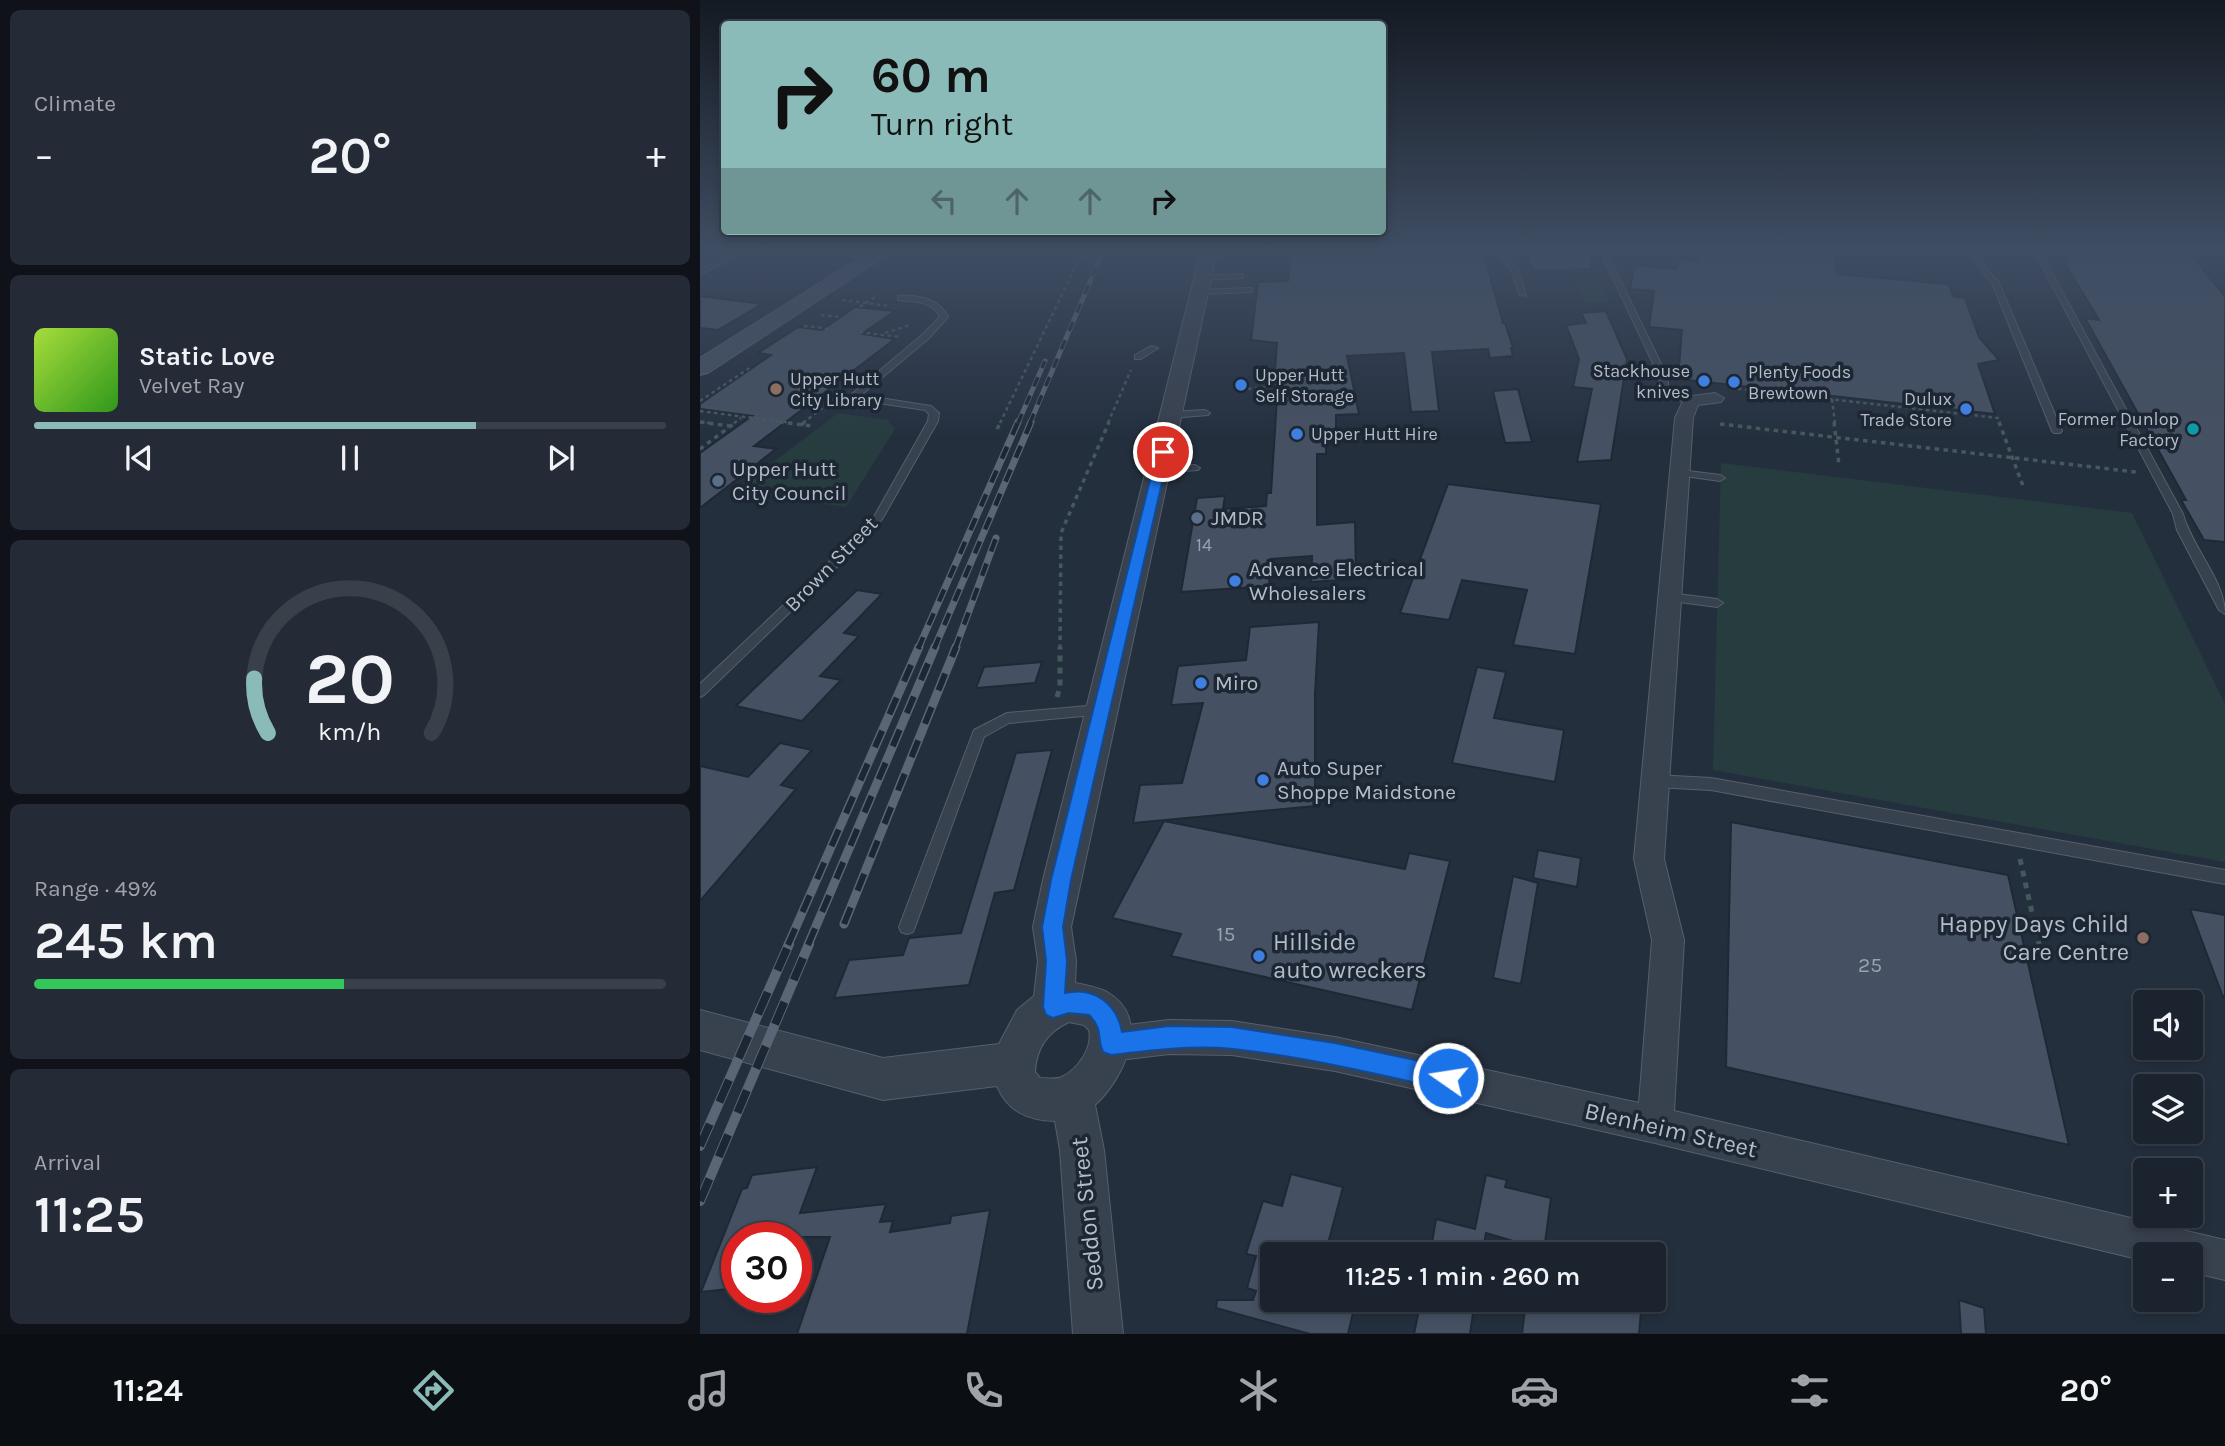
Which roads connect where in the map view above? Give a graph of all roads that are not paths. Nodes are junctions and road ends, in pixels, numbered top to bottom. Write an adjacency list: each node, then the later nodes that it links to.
1 (786, 313): 9 (main road)
2 (943, 313): 21 (lane, Brown Street)
3 (1194, 313): 12 (street)
4 (1633, 313): 10 (lane)
5 (2008, 313): 13 (lane)
6 (2070, 313): 20 (lane)
7 (1154, 348): 8 (lane)
8 (1138, 357)
9 (700, 368)
10 (1713, 403): 16 (street)
11 (1205, 413): 12 (lane)
12 (1171, 415): 15 (street)
13 (2057, 431)
14 (1195, 468): 15 (lane)
15 (1159, 470): 22 (street)
16 (1680, 473): 17 (lane); 18 (street)
17 (1720, 478)
18 (1669, 597): 19 (lane); 23 (street)
19 (1717, 603)
20 (2225, 610)
21 (700, 692)
22 (1103, 710): 25 (lane); 26 (street)
23 (1654, 781): 24 (lane); 31 (street)
24 (2225, 877)
25 (907, 927)
26 (1053, 1007): 28 (street); 29 (street)
27 (700, 1030): 29 (street)
28 (1111, 1044): 30 (street); 31 (street, Blenheim Street)
29 (1013, 1063): 30 (street)
30 (1072, 1095): 33 (street, Seddon Street)
31 (1655, 1125): 32 (street, Blenheim Street)
32 (2225, 1261)
33 (1098, 1334)

